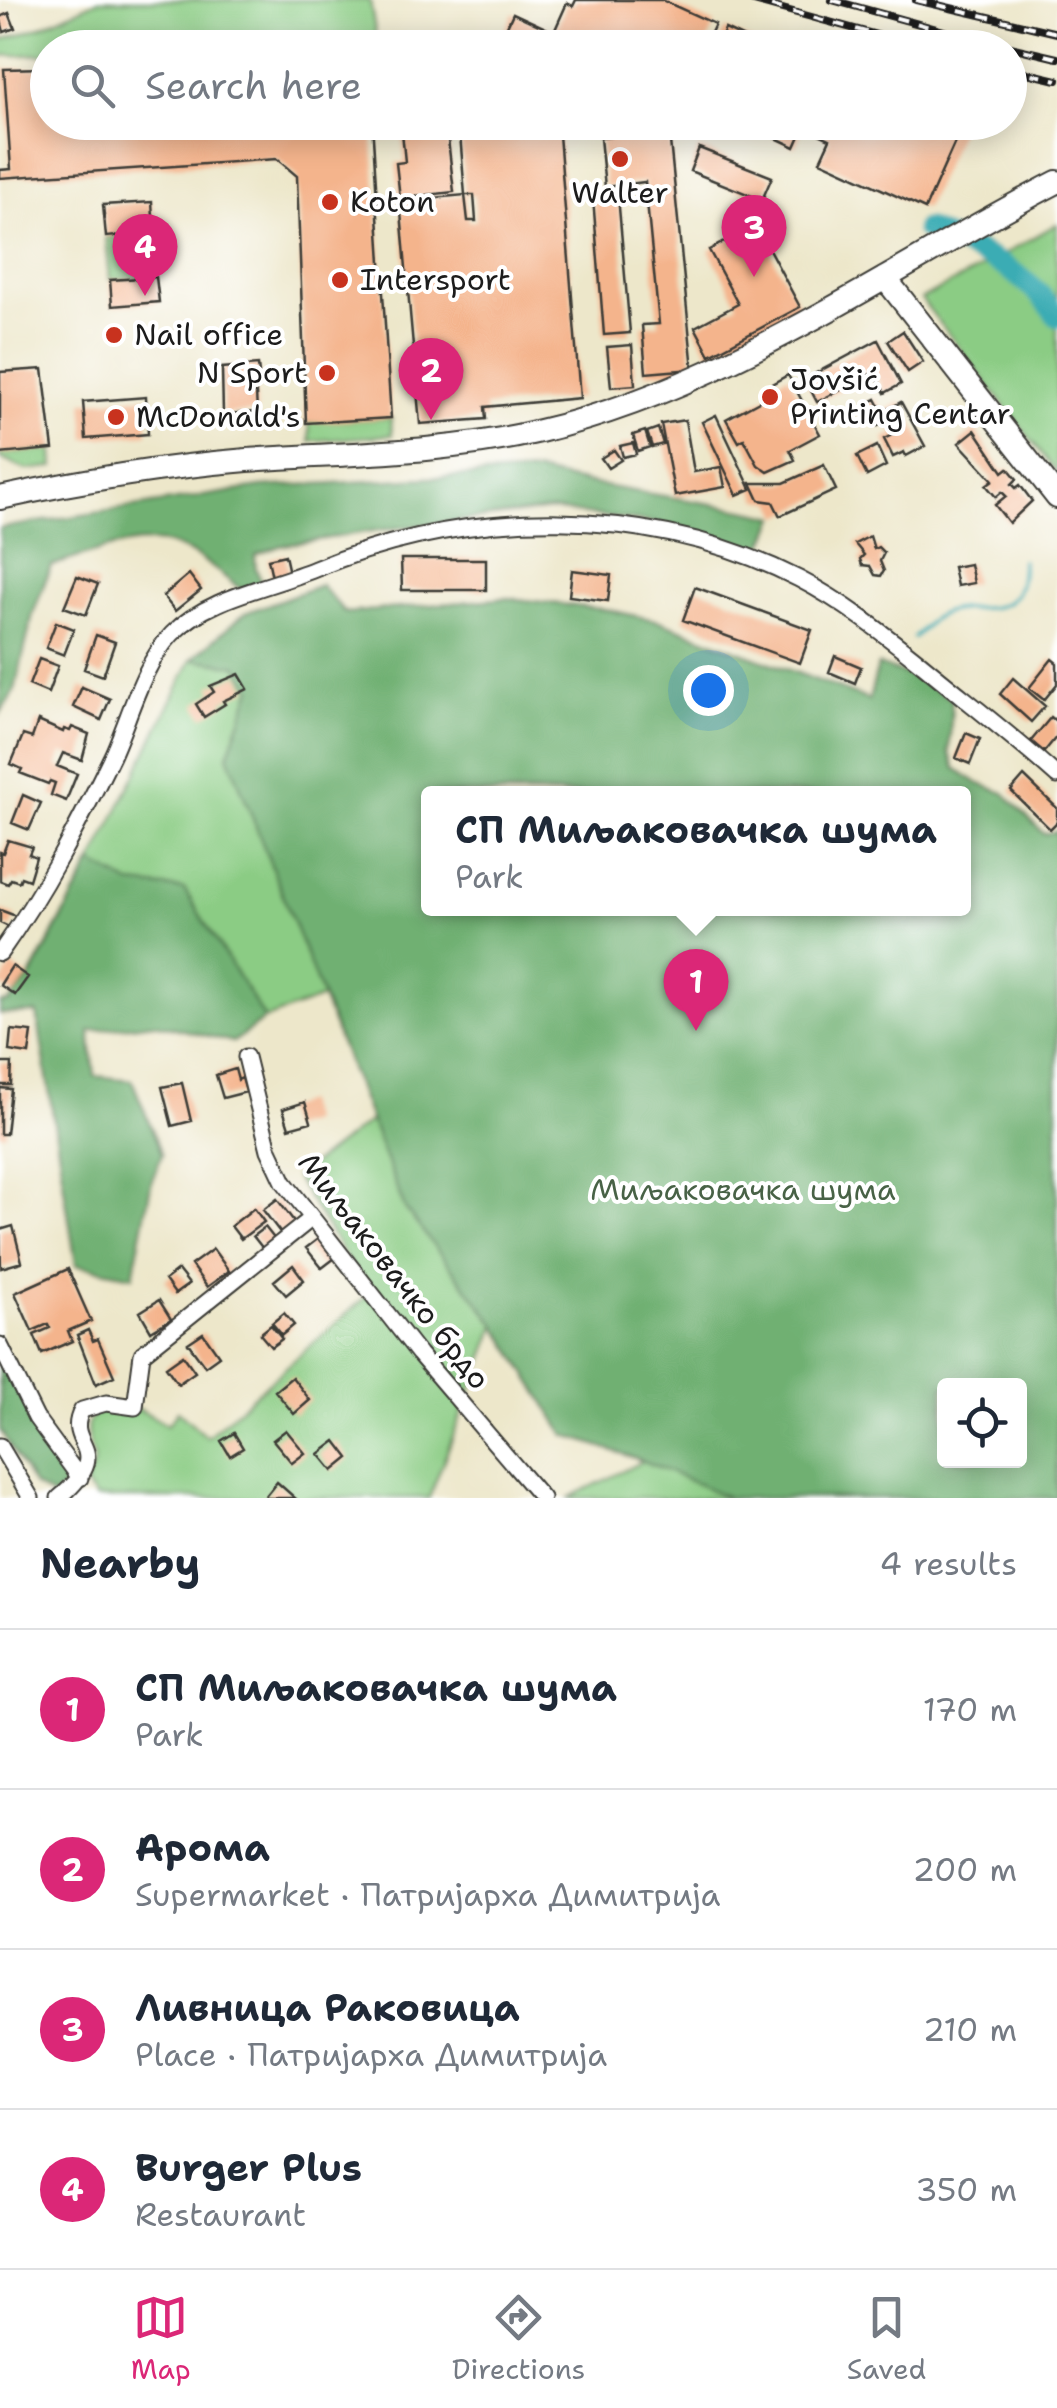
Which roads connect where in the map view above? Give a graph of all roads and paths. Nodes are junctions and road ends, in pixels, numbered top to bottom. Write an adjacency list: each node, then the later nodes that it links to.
1 (1057, 182): 2 (main road)
2 (885, 278): 3 (main road); 4 (main road)
3 (1057, 497)
4 (0, 498)
5 (1057, 776): 6 (street)
6 (0, 953)
7 (246, 1057): 8 (street, Миљаковачко брдо)
8 (312, 1218): 11 (street); 14 (street, Миљаковачко брдо)
9 (0, 1345): 11 (street)
10 (0, 1446): 12 (street)
11 (80, 1478): 13 (street)
12 (31, 1498)
13 (59, 1498)
14 (542, 1498)

